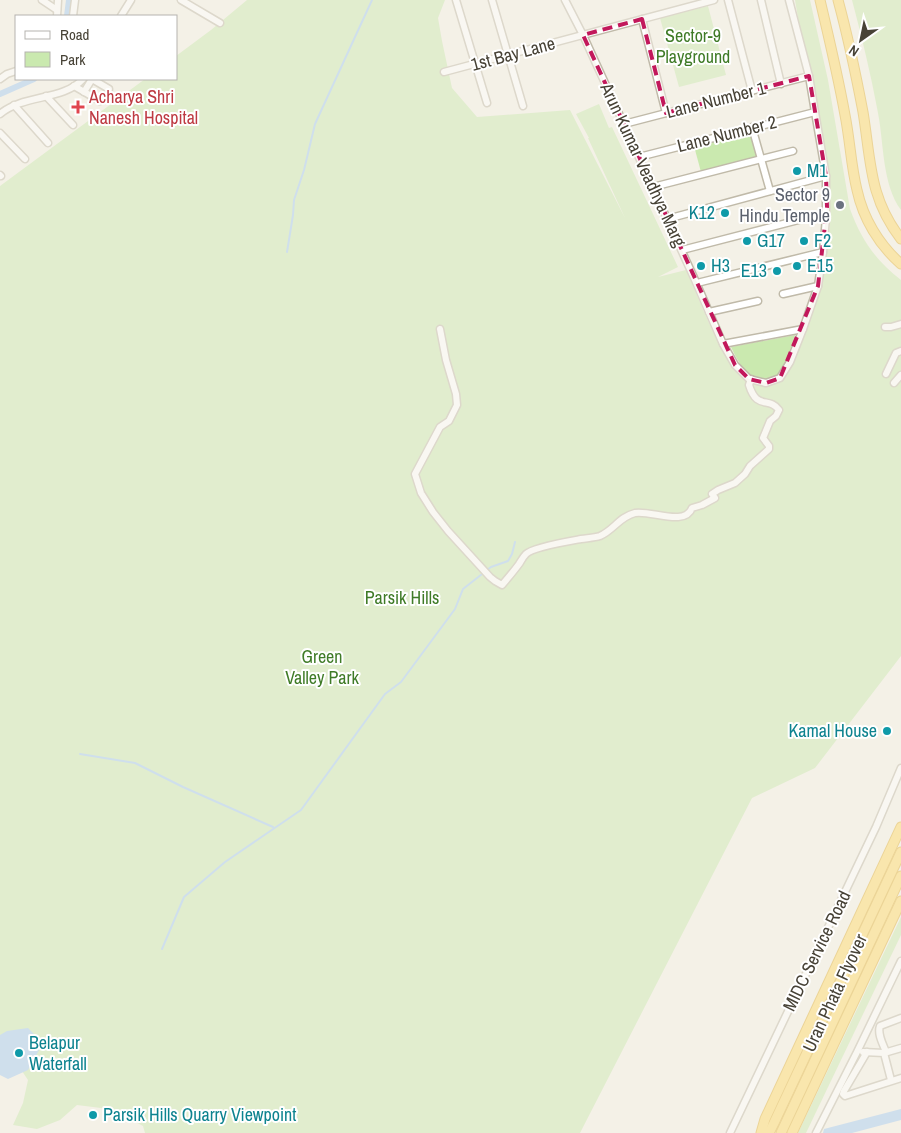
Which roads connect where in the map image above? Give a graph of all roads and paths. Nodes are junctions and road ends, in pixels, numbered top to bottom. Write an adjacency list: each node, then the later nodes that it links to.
1 (42, 0): 15 (street)
2 (58, 0): 15 (street)
3 (75, 0): 16 (street)
4 (131, 0): 17 (street)
5 (181, 0): 19 (street)
6 (456, 0): 22 (street)
7 (492, 0): 21 (street)
8 (565, 0): 20 (street, Arun Kumar Veadhya Marg)
9 (714, 0): 18 (street, 1st Bay Lane)
10 (728, 0): 32 (street)
11 (761, 0): 30 (street)
12 (789, 0): 25 (street)
13 (820, 0): 58 (highway)
14 (838, 0): 55 (highway)
15 (57, 13)
16 (73, 15)
17 (123, 15)
18 (642, 19): 20 (street, 1st Bay Lane); 39 (street)
19 (220, 23)
20 (583, 35): 21 (street, 1st Bay Lane); 41 (street, Arun Kumar Veadhya Marg)
21 (508, 55): 22 (street, 1st Bay Lane); 37 (street)
22 (475, 64): 24 (street, 1st Bay Lane); 35 (street)
23 (15, 72): 26 (street)
24 (444, 72)
25 (808, 76): 30 (street, Lane Number 1); 38 (street)
26 (0, 79)
27 (82, 80): 31 (street)
28 (91, 80): 33 (street)
29 (94, 80): 33 (street)
30 (781, 84): 32 (street, Lane Number 1)
31 (74, 86): 33 (street); 34 (street)
32 (752, 91): 39 (street, Lane Number 1)
33 (84, 92)
34 (46, 96): 36 (street); 42 (street)
35 (487, 104)
36 (14, 105): 40 (street); 45 (street)
37 (523, 106)
38 (815, 112): 43 (street, Lane Number 2); 50 (street)
39 (666, 113): 41 (street, Lane Number 1)
40 (0, 114)
41 (624, 124): 47 (street, Arun Kumar Veadhya Marg)
42 (73, 125)
43 (752, 128): 47 (street, Lane Number 2); 49 (street)
44 (0, 133): 48 (street)
45 (48, 143)
46 (793, 151): 49 (street)
47 (639, 157): 51 (street, Arun Kumar Veadhya Marg)
48 (25, 159)
49 (762, 159): 51 (street); 52 (street)
50 (826, 176): 52 (street); 57 (street)
51 (653, 187): 54 (street, Arun Kumar Veadhya Marg)
52 (770, 191): 54 (street)
53 (814, 216): 56 (street)
54 (667, 219): 56 (street, Arun Kumar Veadhya Marg)
55 (901, 239)
56 (682, 250): 59 (street, Arun Kumar Veadhya Marg)
57 (824, 252): 59 (street); 60 (street)
58 (901, 264)
59 (697, 283): 63 (street, Arun Kumar Veadhya Marg)
60 (818, 286): 61 (street); 66 (street)
61 (784, 294)
62 (758, 301): 63 (street)
63 (709, 312): 68 (street, Arun Kumar Veadhya Marg)
64 (901, 324): 65 (street)
65 (885, 327)
66 (803, 328): 68 (street); 72 (street)
67 (440, 329): 72 (street)
68 (723, 344): 72 (street, Arun Kumar Veadhya Marg)
69 (901, 350): 70 (street)
70 (886, 374)
71 (901, 375): 73 (street)
72 (751, 380)
73 (894, 383)
74 (901, 768): 87 (street, MIDC Service Road)
75 (901, 827): 88 (highway)
76 (901, 852): 89 (highway, Uran Phata Flyover)
77 (901, 876): 90 (highway, Uran Phata Flyover)
78 (901, 901): 91 (highway)
79 (901, 961): 82 (street)
80 (901, 1018): 84 (street)
81 (901, 1048): 84 (street)
82 (857, 1052): 83 (street); 92 (street)
83 (867, 1052): 84 (street); 86 (street)
84 (885, 1052): 86 (street)
85 (901, 1078): 86 (street)
86 (891, 1080)
87 (730, 1133)
88 (761, 1133)
89 (768, 1133)
90 (781, 1133)
91 (792, 1133)
92 (816, 1133)

